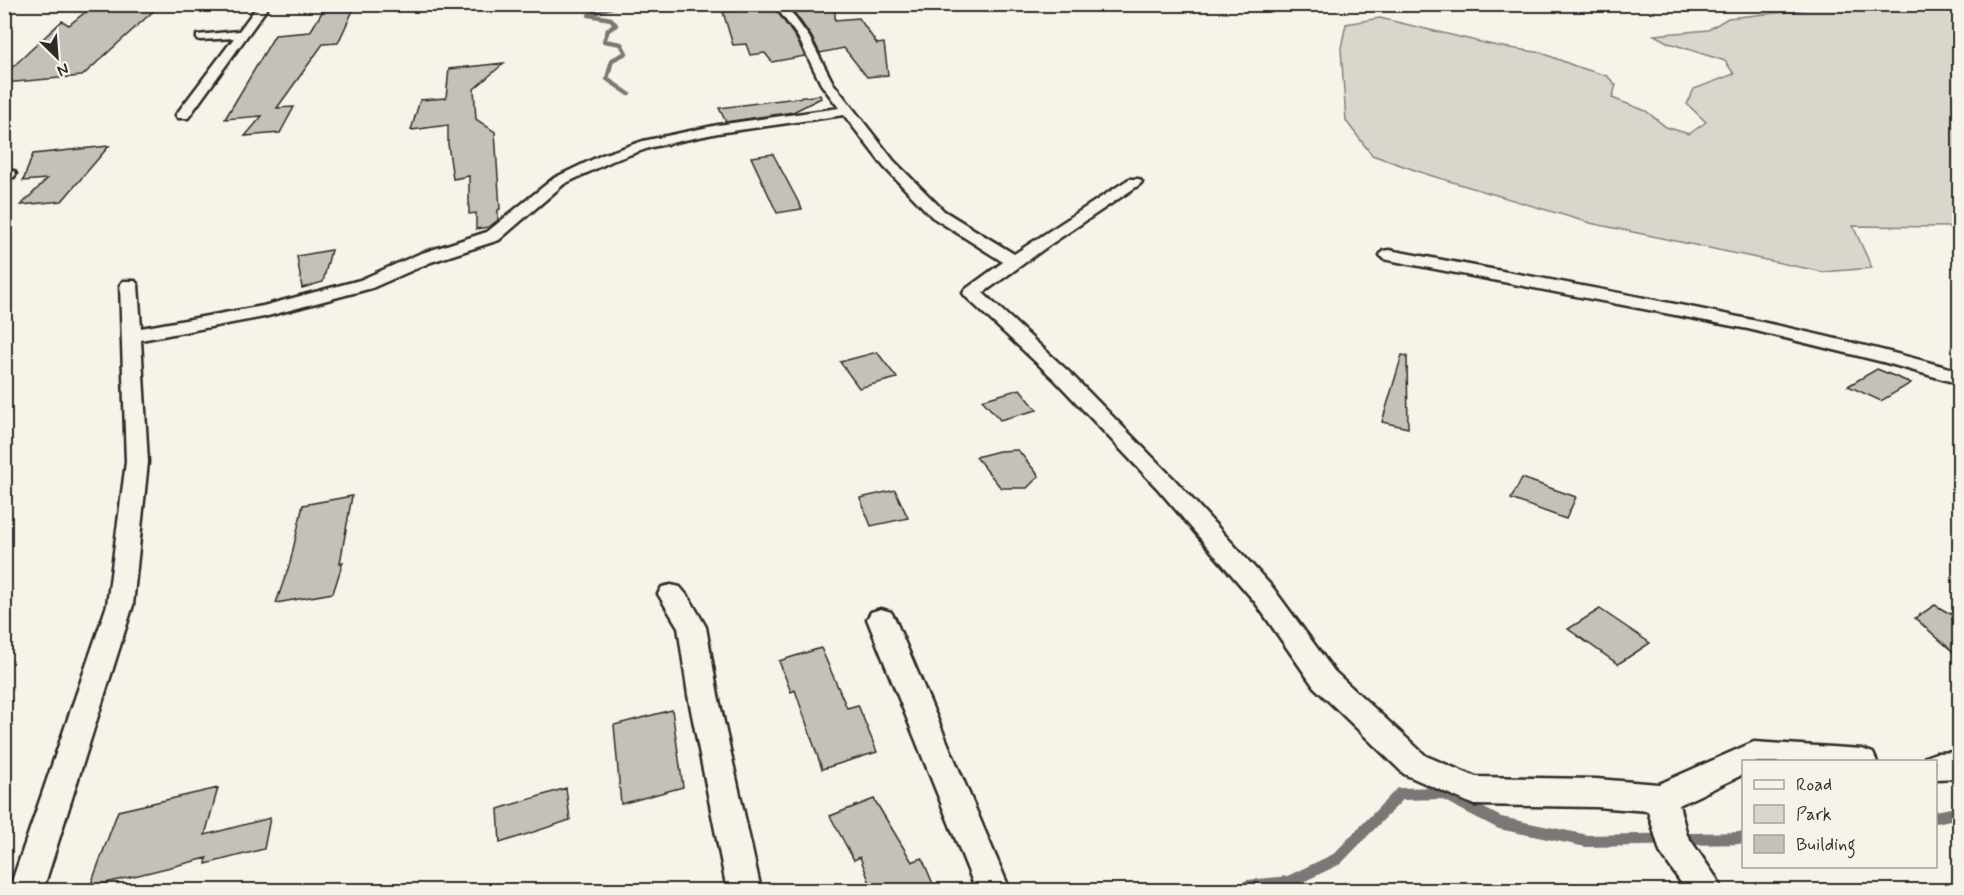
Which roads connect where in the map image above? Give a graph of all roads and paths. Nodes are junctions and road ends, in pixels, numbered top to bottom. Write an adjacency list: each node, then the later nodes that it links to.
1 (265, 4): 3 (street)
2 (779, 4): 5 (street)
3 (243, 34): 4 (street); 6 (street)
4 (201, 37)
5 (846, 111): 9 (street); 11 (street)
6 (183, 115)
7 (1134, 182): 9 (street)
8 (1389, 255): 12 (street)
9 (1015, 262): 20 (street)
10 (129, 285): 11 (street)
11 (131, 336): 21 (street)
12 (1959, 378)
13 (671, 594): 22 (street)
14 (880, 619): 23 (street)
15 (1743, 760): 16 (street)
16 (1831, 760)
17 (1742, 761): 20 (street)
18 (1959, 765): 19 (street)
19 (1937, 766)
20 (1661, 798): 24 (street)
21 (26, 891)
22 (744, 891)
23 (993, 891)
24 (1706, 891)

